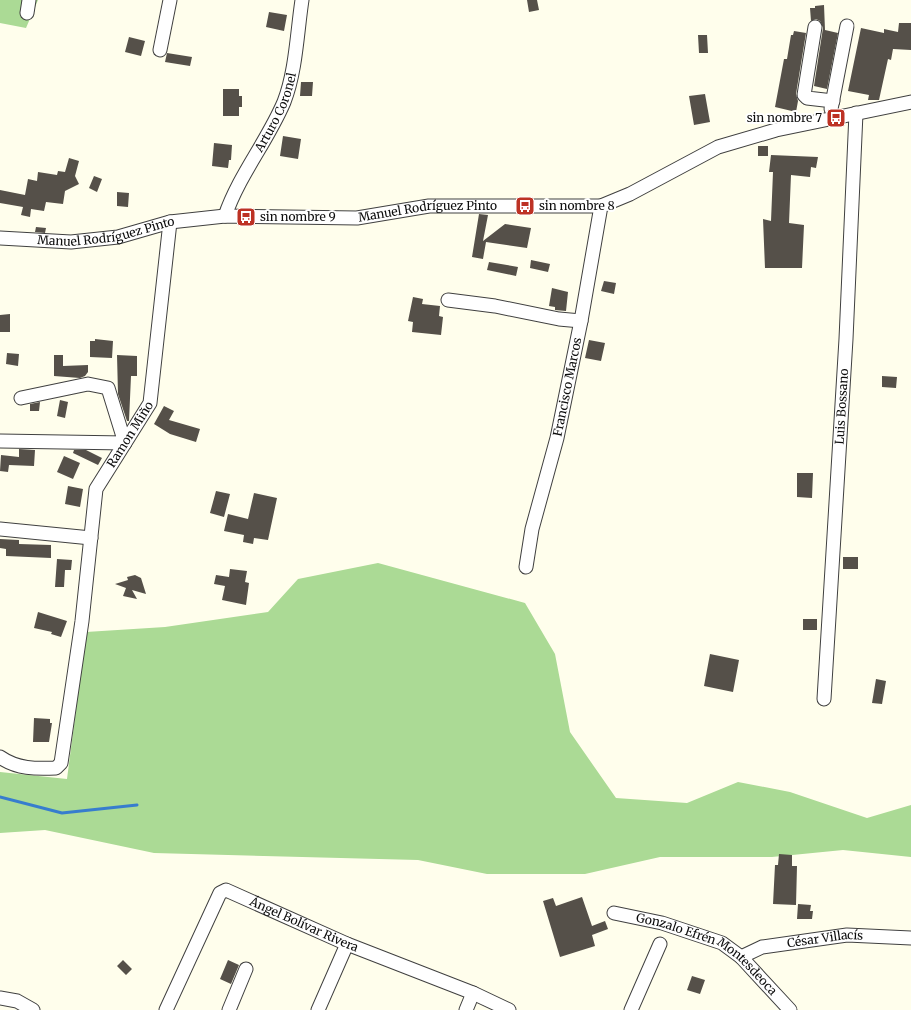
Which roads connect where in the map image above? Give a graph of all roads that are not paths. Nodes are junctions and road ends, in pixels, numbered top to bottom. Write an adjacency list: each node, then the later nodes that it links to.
1 (29, 0): 4 (street)
2 (170, 0): 7 (street)
3 (302, 0): 13 (street, Arturo Coronel)
4 (27, 13)
5 (847, 26): 8 (street)
6 (814, 27): 8 (street)
7 (160, 50)
8 (833, 101): 11 (street)
9 (911, 102): 10 (street, Manuel Rodríguez Pinto)
10 (856, 113): 11 (street, Manuel Rodríguez Pinto); 24 (street, Luis Bossano)
11 (830, 119): 12 (street, Manuel Rodríguez Pinto)
12 (601, 206): 13 (street, Manuel Rodríguez Pinto); 17 (street, Francisco Marcos)
13 (225, 216): 14 (street, Manuel Rodríguez Pinto)
14 (170, 222): 15 (street, Manuel Rodríguez Pinto); 20 (street, Ramon Miño)
15 (0, 238)
16 (448, 300): 17 (street)
17 (581, 321): 23 (street, Francisco Marcos)
18 (21, 398): 20 (street)
19 (0, 441): 20 (street)
20 (125, 443): 22 (street, Ramon Miño)
21 (0, 529): 22 (street)
22 (91, 538): 25 (street, Ramon Miño)
23 (526, 567)
24 (824, 699)
25 (0, 758)
26 (614, 913): 30 (street, Gonzalo Efrén Montesdeoca)
27 (911, 938): 30 (street, César Villacís)
28 (347, 944): 32 (street, Ángel Bolívar Rivera); 36 (street, Ángel Bolívar Rivera); 38 (street)
29 (660, 944): 41 (street)
30 (741, 957): 34 (street, Gonzalo Efrén Montesdeoca)
31 (246, 969): 37 (street)
32 (473, 993): 39 (street); 40 (street, Ángel Bolívar Rivera)
33 (0, 998): 35 (street)
34 (786, 1008)
35 (33, 1010)
36 (166, 1010)
37 (229, 1010)
38 (318, 1010)
39 (466, 1010)
40 (509, 1010)
41 (631, 1010)

